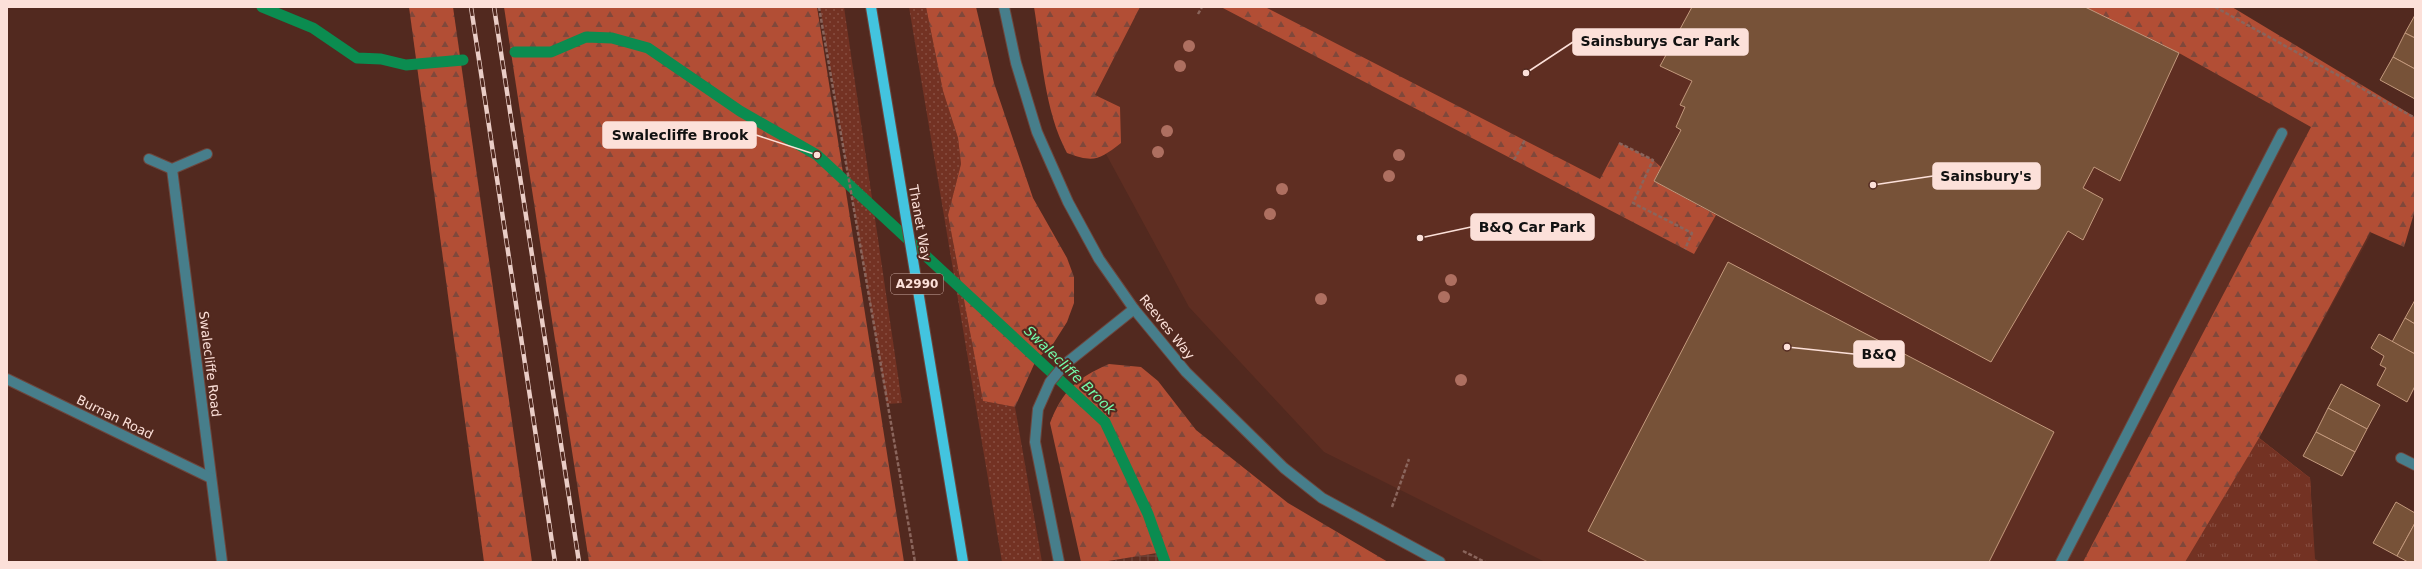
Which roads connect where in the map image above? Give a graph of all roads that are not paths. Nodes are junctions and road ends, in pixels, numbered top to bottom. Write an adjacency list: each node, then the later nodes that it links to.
1 (871, 7): 13 (main road, Thanet Way / A2990)
2 (1004, 7): 7 (street, Reeves Way)
3 (2282, 133): 16 (street)
4 (207, 154): 6 (street)
5 (149, 159): 6 (street)
6 (172, 169): 11 (street, Swalecliffe Road)
7 (1134, 309): 14 (street); 15 (street, Reeves Way)
8 (7, 379): 11 (street, Burnan Road)
9 (2401, 458): 10 (street)
10 (2415, 465)
11 (211, 478): 12 (street, Swalecliffe Road)
12 (222, 562)
13 (963, 562)
14 (1059, 562)
15 (1440, 562)
16 (2061, 562)

